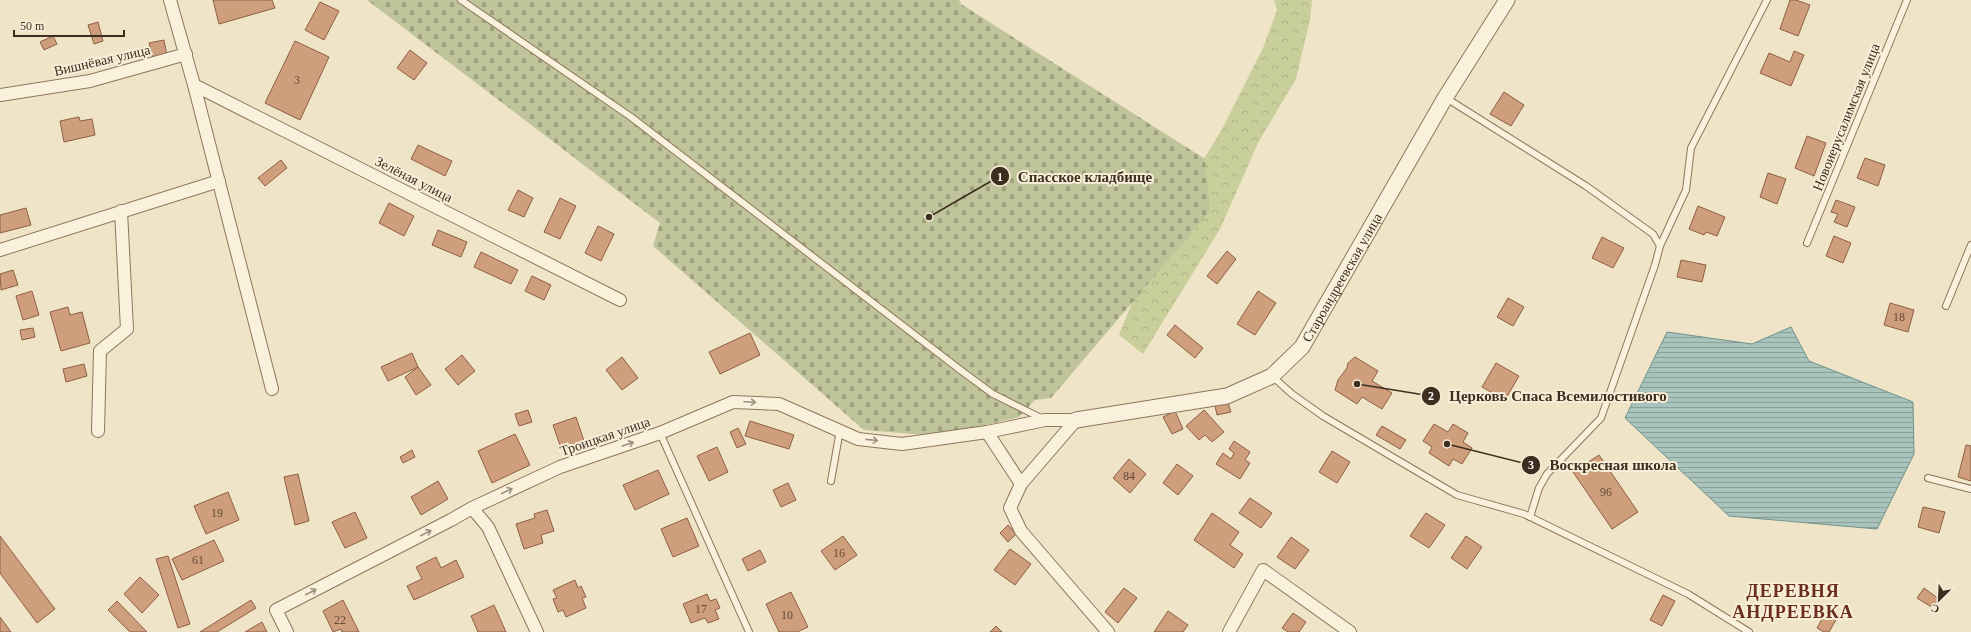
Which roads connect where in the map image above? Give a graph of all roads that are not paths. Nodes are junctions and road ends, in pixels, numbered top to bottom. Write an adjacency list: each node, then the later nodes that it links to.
1 (170, 0): 6 (street)
2 (461, 0): 20 (lane)
3 (1507, 0): 9 (street, Староандреевская улица)
4 (1767, 0): 13 (lane)
5 (1907, 0): 12 (lane, Новоиерусалимская улица)
6 (186, 54): 7 (street); 8 (street, Вишнёвая улица)
7 (194, 85): 10 (street); 16 (street, Зелёная улица)
8 (0, 95)
9 (1445, 98): 13 (lane); 18 (street, Староандреевская улица)
10 (219, 180): 11 (street); 19 (street)
11 (121, 211): 15 (street); 23 (street)
12 (1807, 243)
13 (1660, 246): 31 (lane)
14 (1971, 246): 17 (lane)
15 (0, 250)
16 (620, 300)
17 (1946, 306)
18 (1272, 376): 21 (street, Староандреевская улица); 31 (lane)
19 (272, 389)
20 (1045, 420): 21 (street, Троицкая улица); 24 (street, Троицкая улица)
21 (1076, 420): 28 (street)
22 (840, 430): 24 (street, Троицкая улица, one-way to 24); 25 (street, Троицкая улица, one-way to 22); 27 (lane)
23 (98, 431)
24 (988, 432): 28 (street)
25 (660, 433): 30 (street, Троицкая улица, one-way to 25); 34 (lane)
26 (1928, 478): 29 (lane)
27 (831, 481)
28 (1021, 484): 35 (street)
29 (1971, 489)
30 (472, 508): 32 (street, Троицкая улица, one-way to 30); 33 (street)
31 (1530, 517): 38 (lane)
32 (287, 632)
33 (537, 632)
34 (749, 632)
35 (1108, 632)
36 (1229, 632): 37 (street)
37 (1350, 632)
38 (1749, 632)

